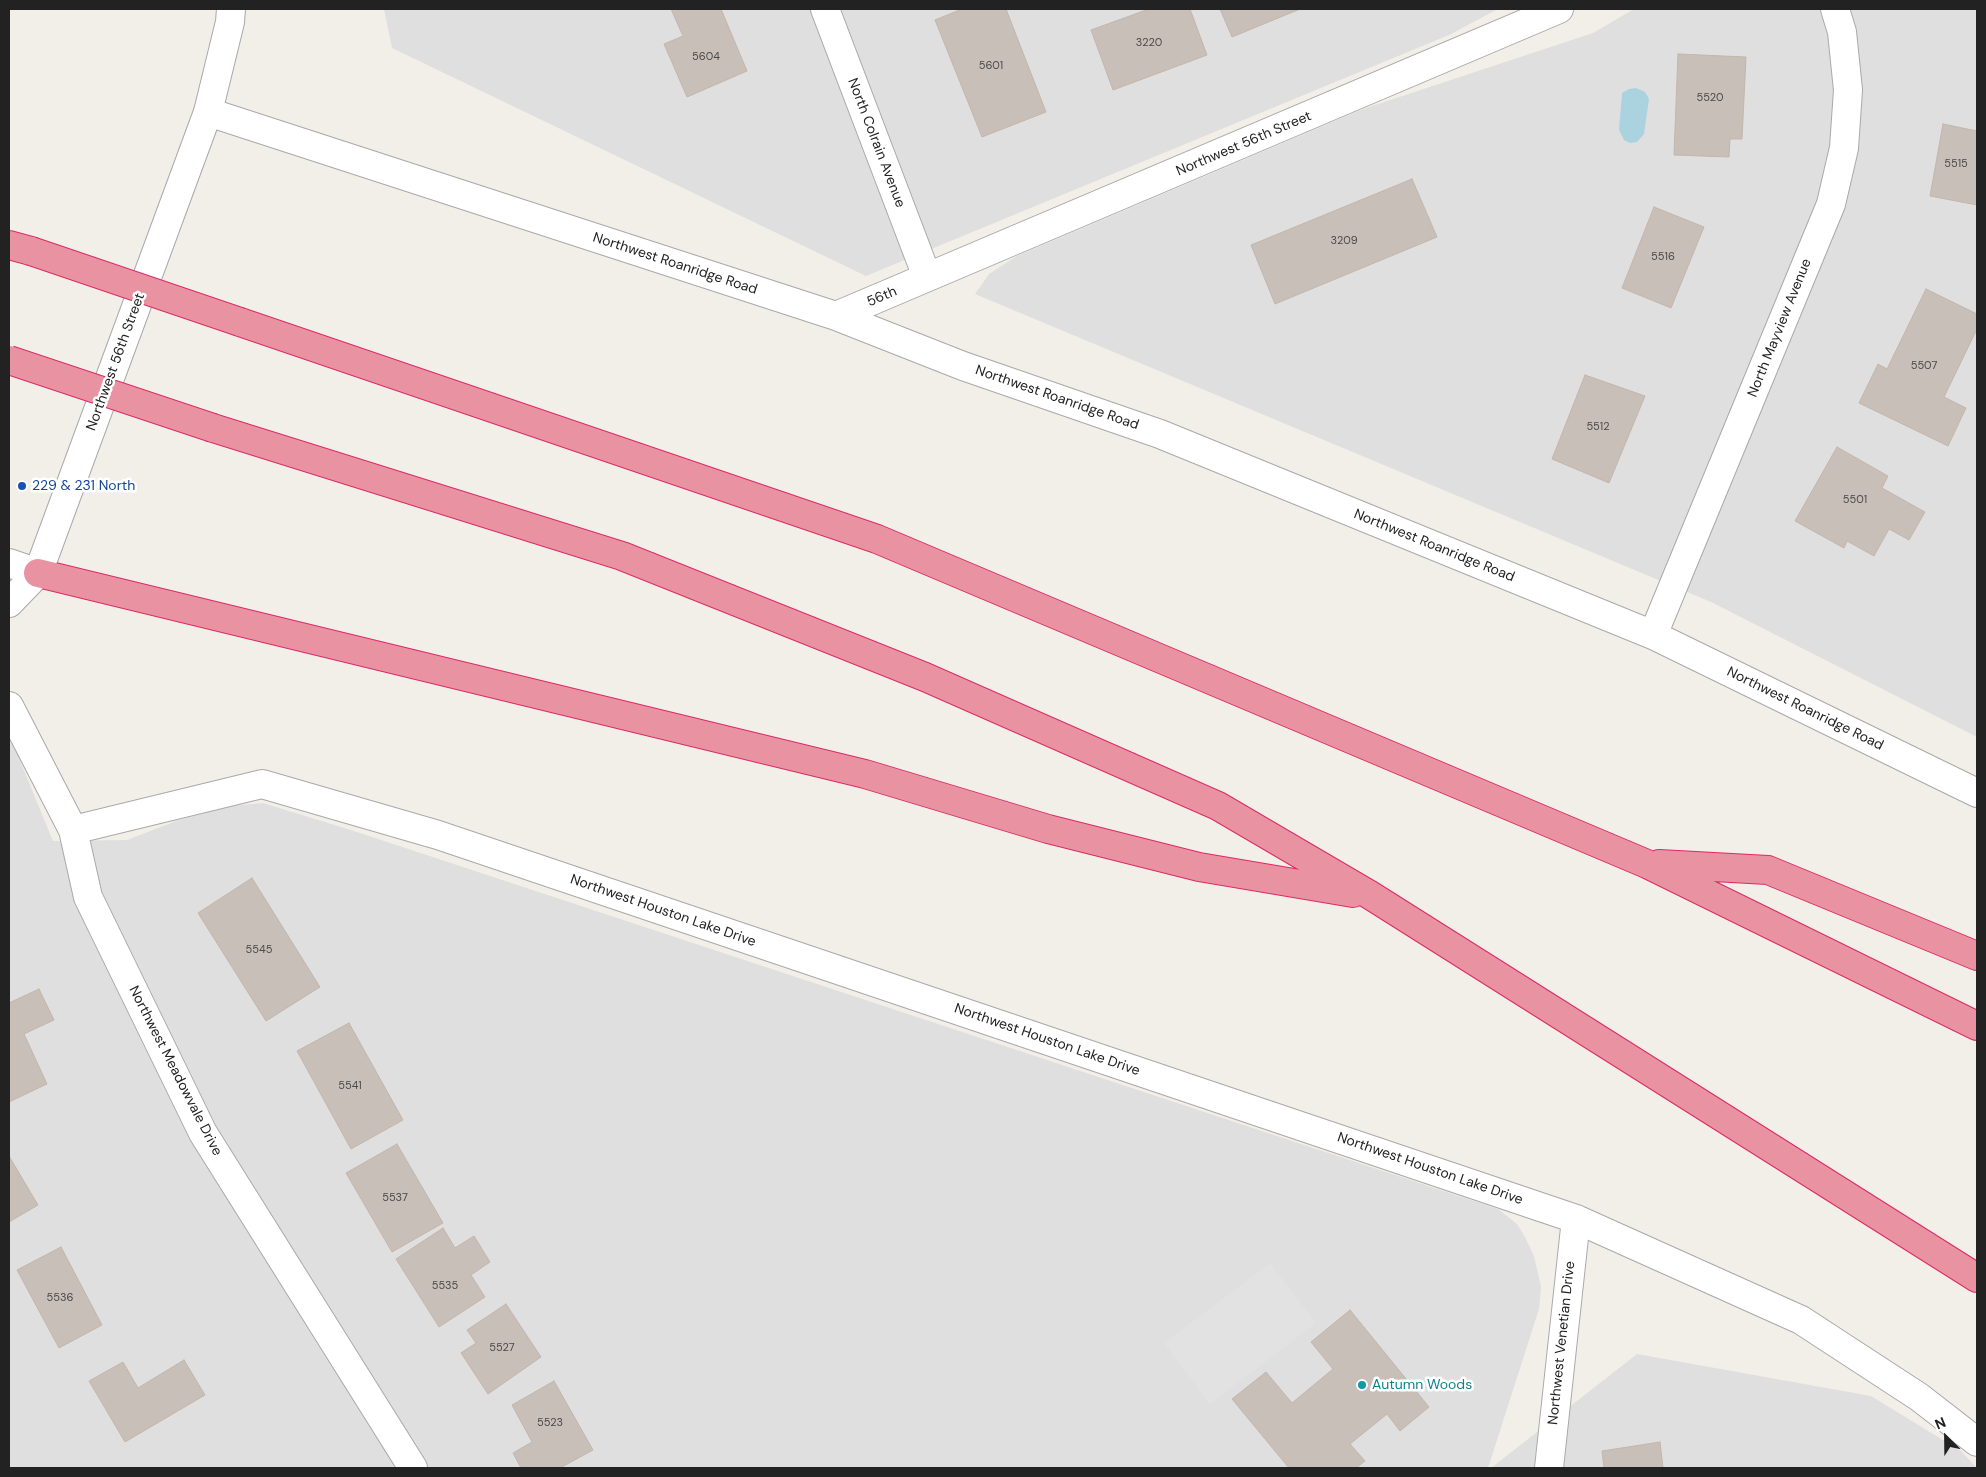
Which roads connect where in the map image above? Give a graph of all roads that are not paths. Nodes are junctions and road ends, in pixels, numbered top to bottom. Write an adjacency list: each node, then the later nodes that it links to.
1 (231, 9): 5 (street)
2 (826, 9): 7 (street, North Colrain Avenue)
3 (1559, 9): 7 (street, Northwest 56th Street)
4 (1835, 9): 13 (street, North Mayview Avenue)
5 (208, 112): 8 (street, Northwest Roanridge Road); 11 (street, Northwest 56th Street)
6 (20, 248): 17 (highway, bridge)
7 (928, 277): 8 (street, 56th)
8 (836, 316): 13 (street, Northwest Roanridge Road)
9 (9, 360): 18 (highway, bridge)
10 (9, 563): 11 (street)
11 (38, 573): 12 (street, Northwest 56th Street); 18 (highway)
12 (9, 603)
13 (1653, 635): 15 (street, Northwest Roanridge Road)
14 (9, 706): 16 (street, Northwest Meadowvale Drive)
15 (1977, 793)
16 (73, 830): 21 (street, Northwest Houston Lake Drive); 24 (street, Northwest Meadowvale Drive)
17 (1647, 864): 19 (highway); 20 (highway)
18 (1370, 895): 22 (highway)
19 (1977, 956)
20 (1977, 1026)
21 (1576, 1219): 23 (street, Northwest Houston Lake Drive); 25 (street, Northwest Venetian Drive)
22 (1977, 1278)
23 (1977, 1442)
24 (413, 1468)
25 (1549, 1468)

